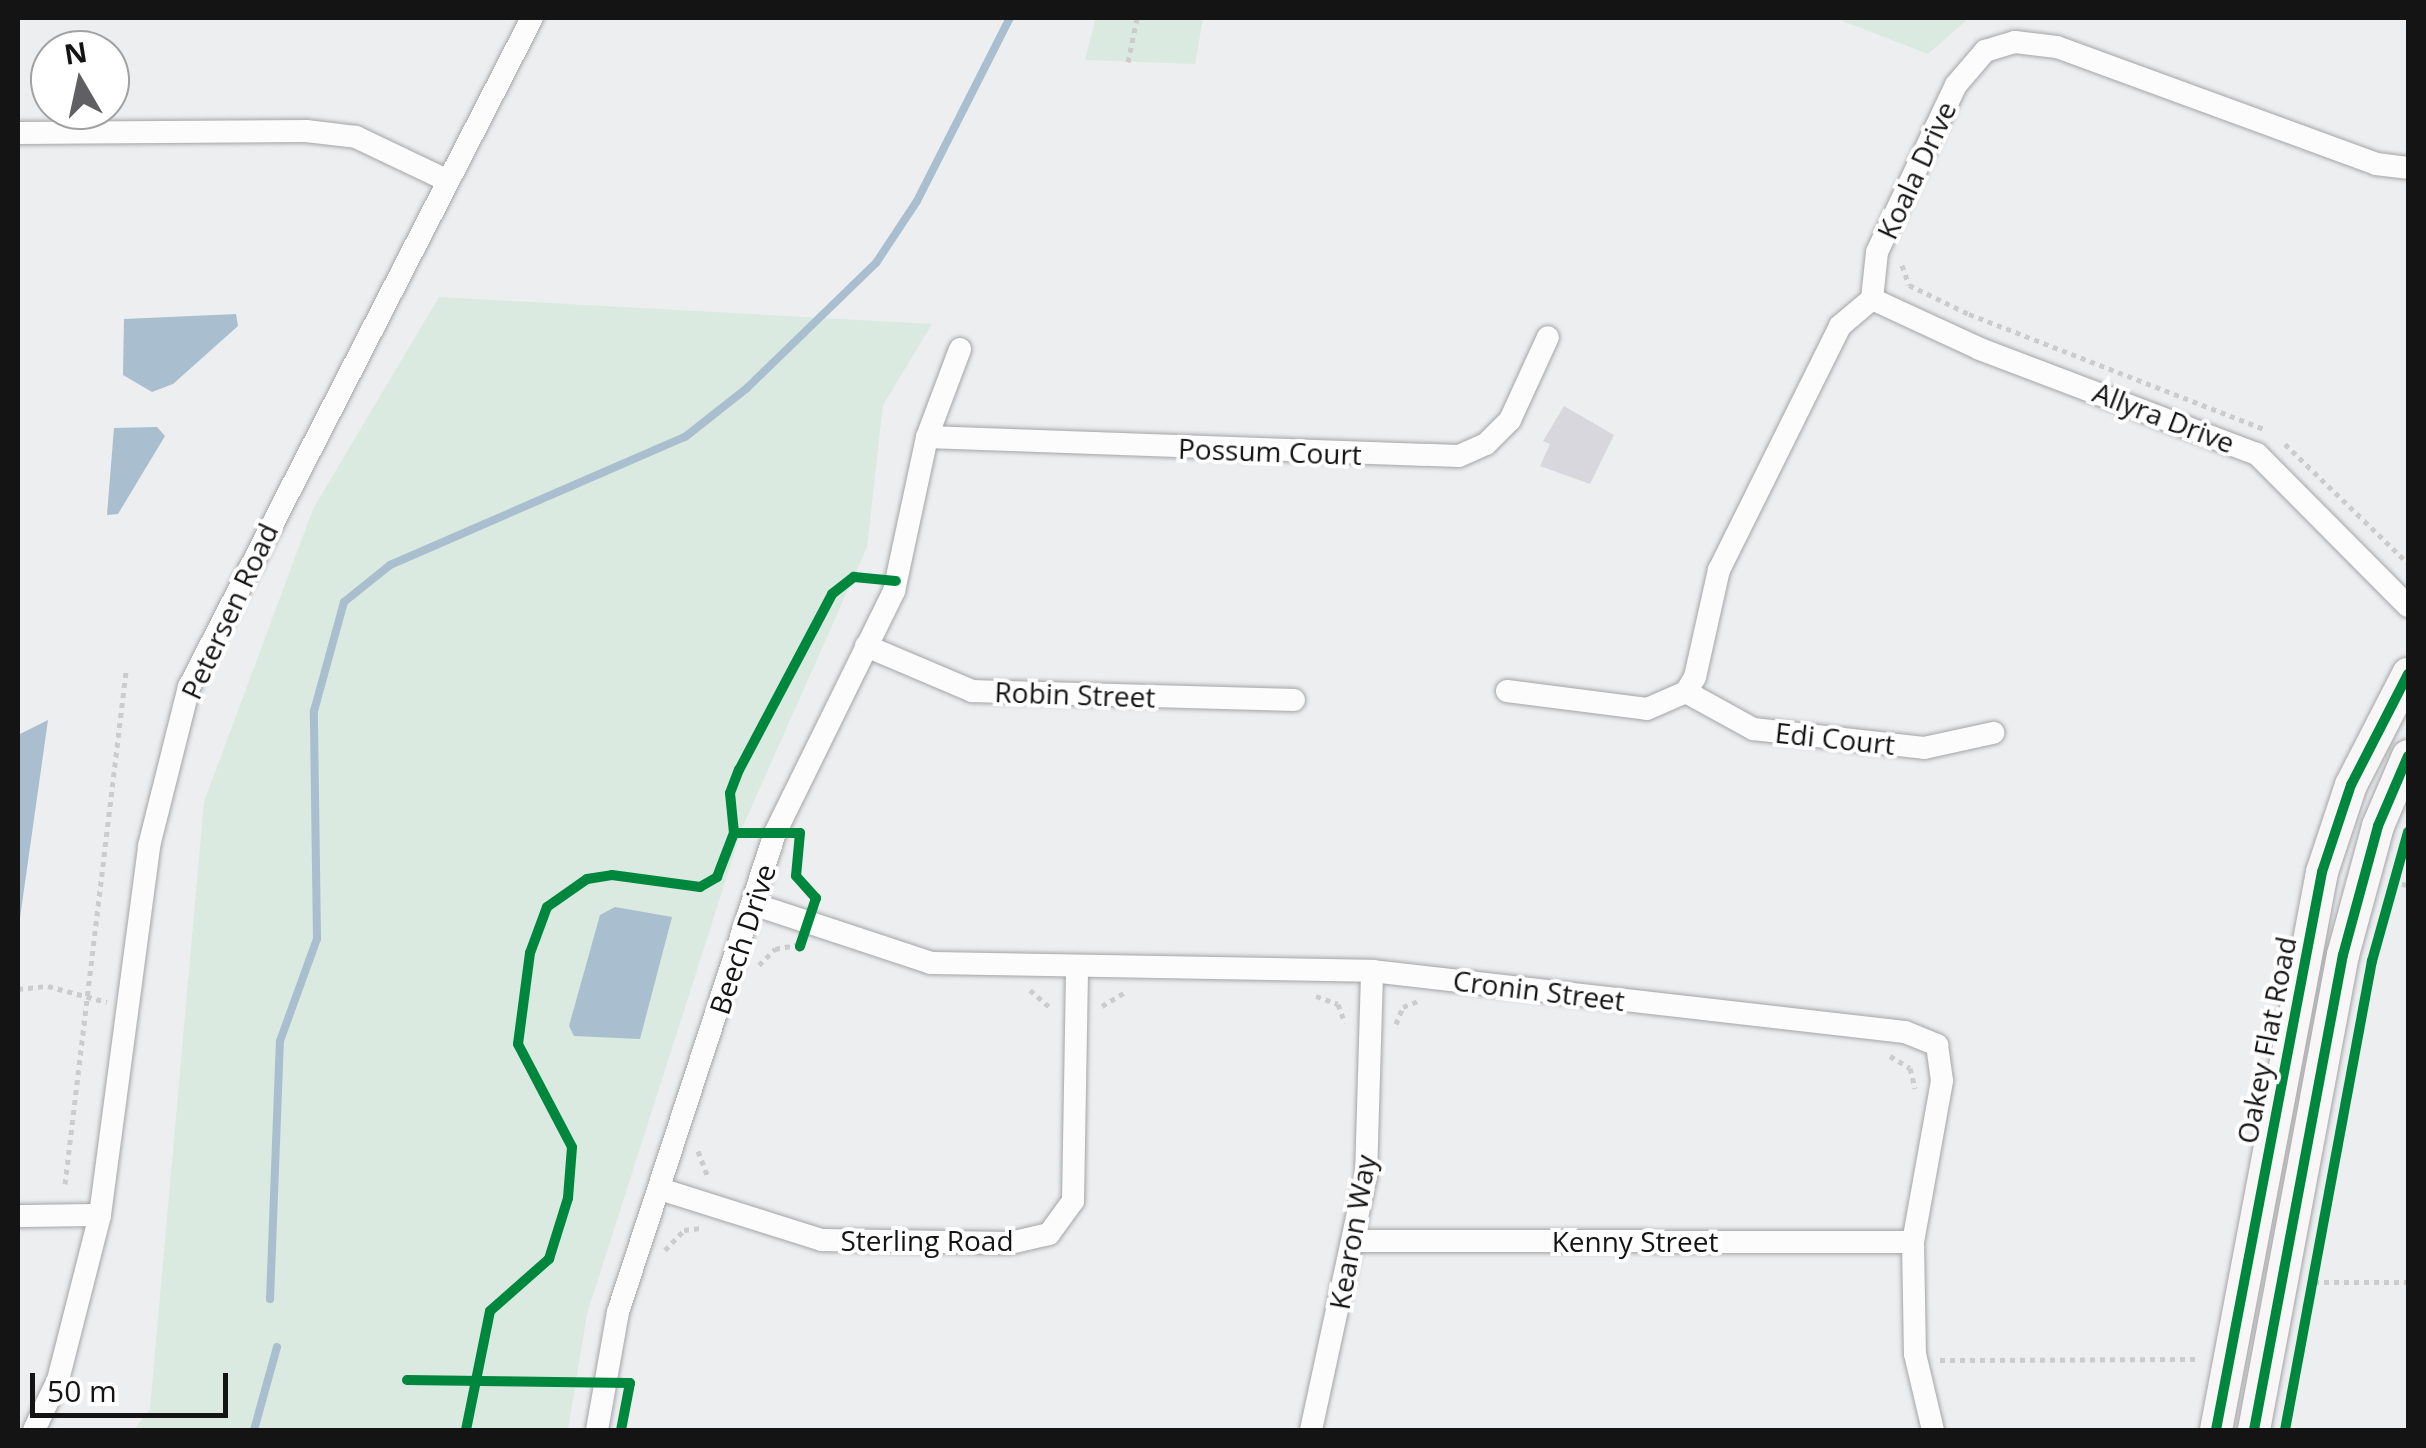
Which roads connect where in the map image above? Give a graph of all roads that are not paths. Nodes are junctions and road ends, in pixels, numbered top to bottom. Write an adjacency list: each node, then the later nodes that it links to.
1 (532, 18): 4 (street, Petersen Road)
2 (18, 133): 4 (street)
3 (2408, 168): 5 (street, Koala Drive)
4 (444, 179): 21 (street, Petersen Road)
5 (1872, 299): 9 (street, Allyra Drive); 13 (street)
6 (1548, 337): 8 (street, Possum Court)
7 (960, 349): 8 (street, Beech Drive)
8 (927, 437): 10 (street, Beech Drive)
9 (2408, 606)
10 (866, 646): 14 (street, Robin Street); 17 (street, Beech Drive)
11 (2408, 674): 29 (main road, Oakey Flat Road)
12 (1507, 691): 13 (street)
13 (1686, 692): 15 (street, Edi Court)
14 (1294, 700)
15 (1993, 733)
16 (2408, 756): 30 (main road)
17 (756, 905): 18 (street, Cronin Street); 20 (street, Beech Drive)
18 (1077, 970): 19 (street, Cronin Street); 20 (street, Sterling Road)
19 (1372, 971): 23 (street, Kearon Way); 24 (street, Cronin Street)
20 (660, 1189): 26 (street, Beech Drive)
21 (100, 1215): 22 (street); 25 (street, Petersen Road)
22 (18, 1216)
23 (1357, 1241): 24 (street, Kenny Street); 27 (street, Kearon Way)
24 (1914, 1242): 28 (street, Cronin Street)
25 (34, 1430)
26 (597, 1430)
27 (1311, 1430)
28 (1933, 1430)
29 (2216, 1430)
30 (2254, 1430)

